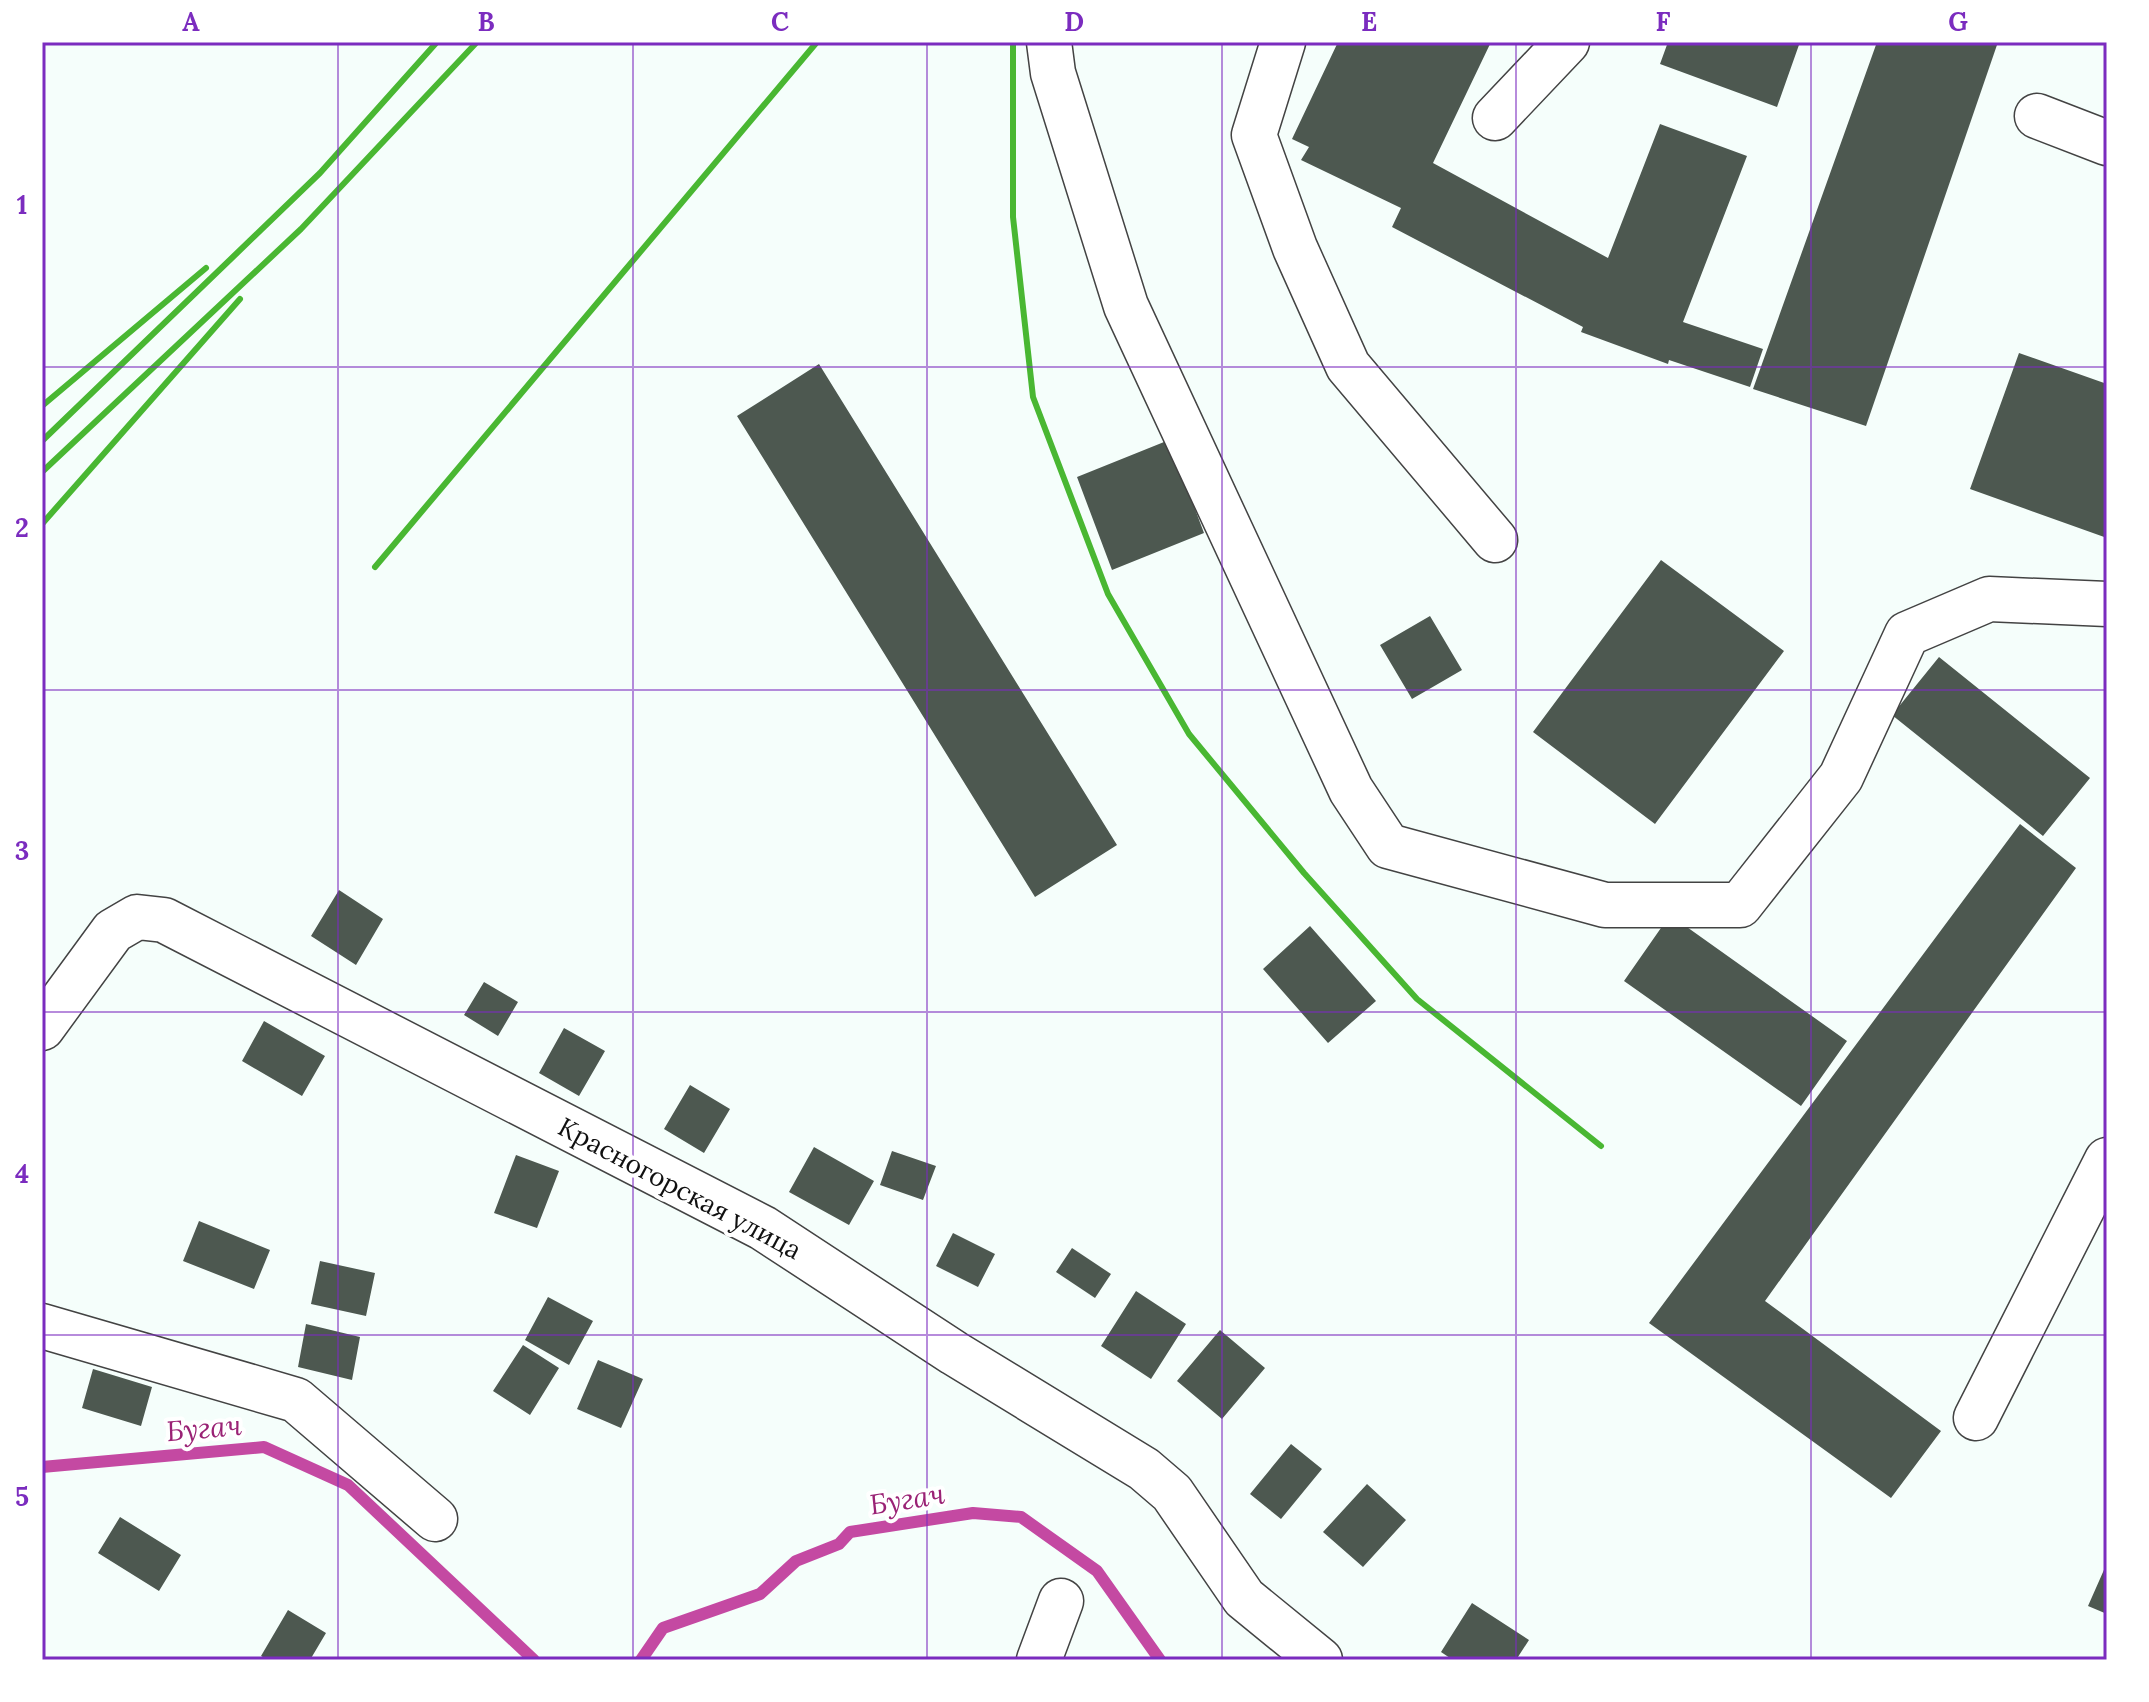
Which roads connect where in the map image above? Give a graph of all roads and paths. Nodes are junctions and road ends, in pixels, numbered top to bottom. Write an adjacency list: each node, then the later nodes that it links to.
1 (1049, 42): 8 (street)
2 (1283, 42): 7 (street)
3 (1567, 42): 5 (street)
4 (2037, 116): 6 (street)
5 (1495, 118)
6 (2107, 143)
7 (1495, 540)
8 (2107, 604)
9 (42, 1028): 16 (street, Красногорская улица)
10 (2107, 1160): 12 (street)
11 (42, 1326): 13 (street)
12 (1976, 1418)
13 (435, 1519)
14 (1061, 1601): 15 (street)
15 (1039, 1660)
16 (1320, 1660)

